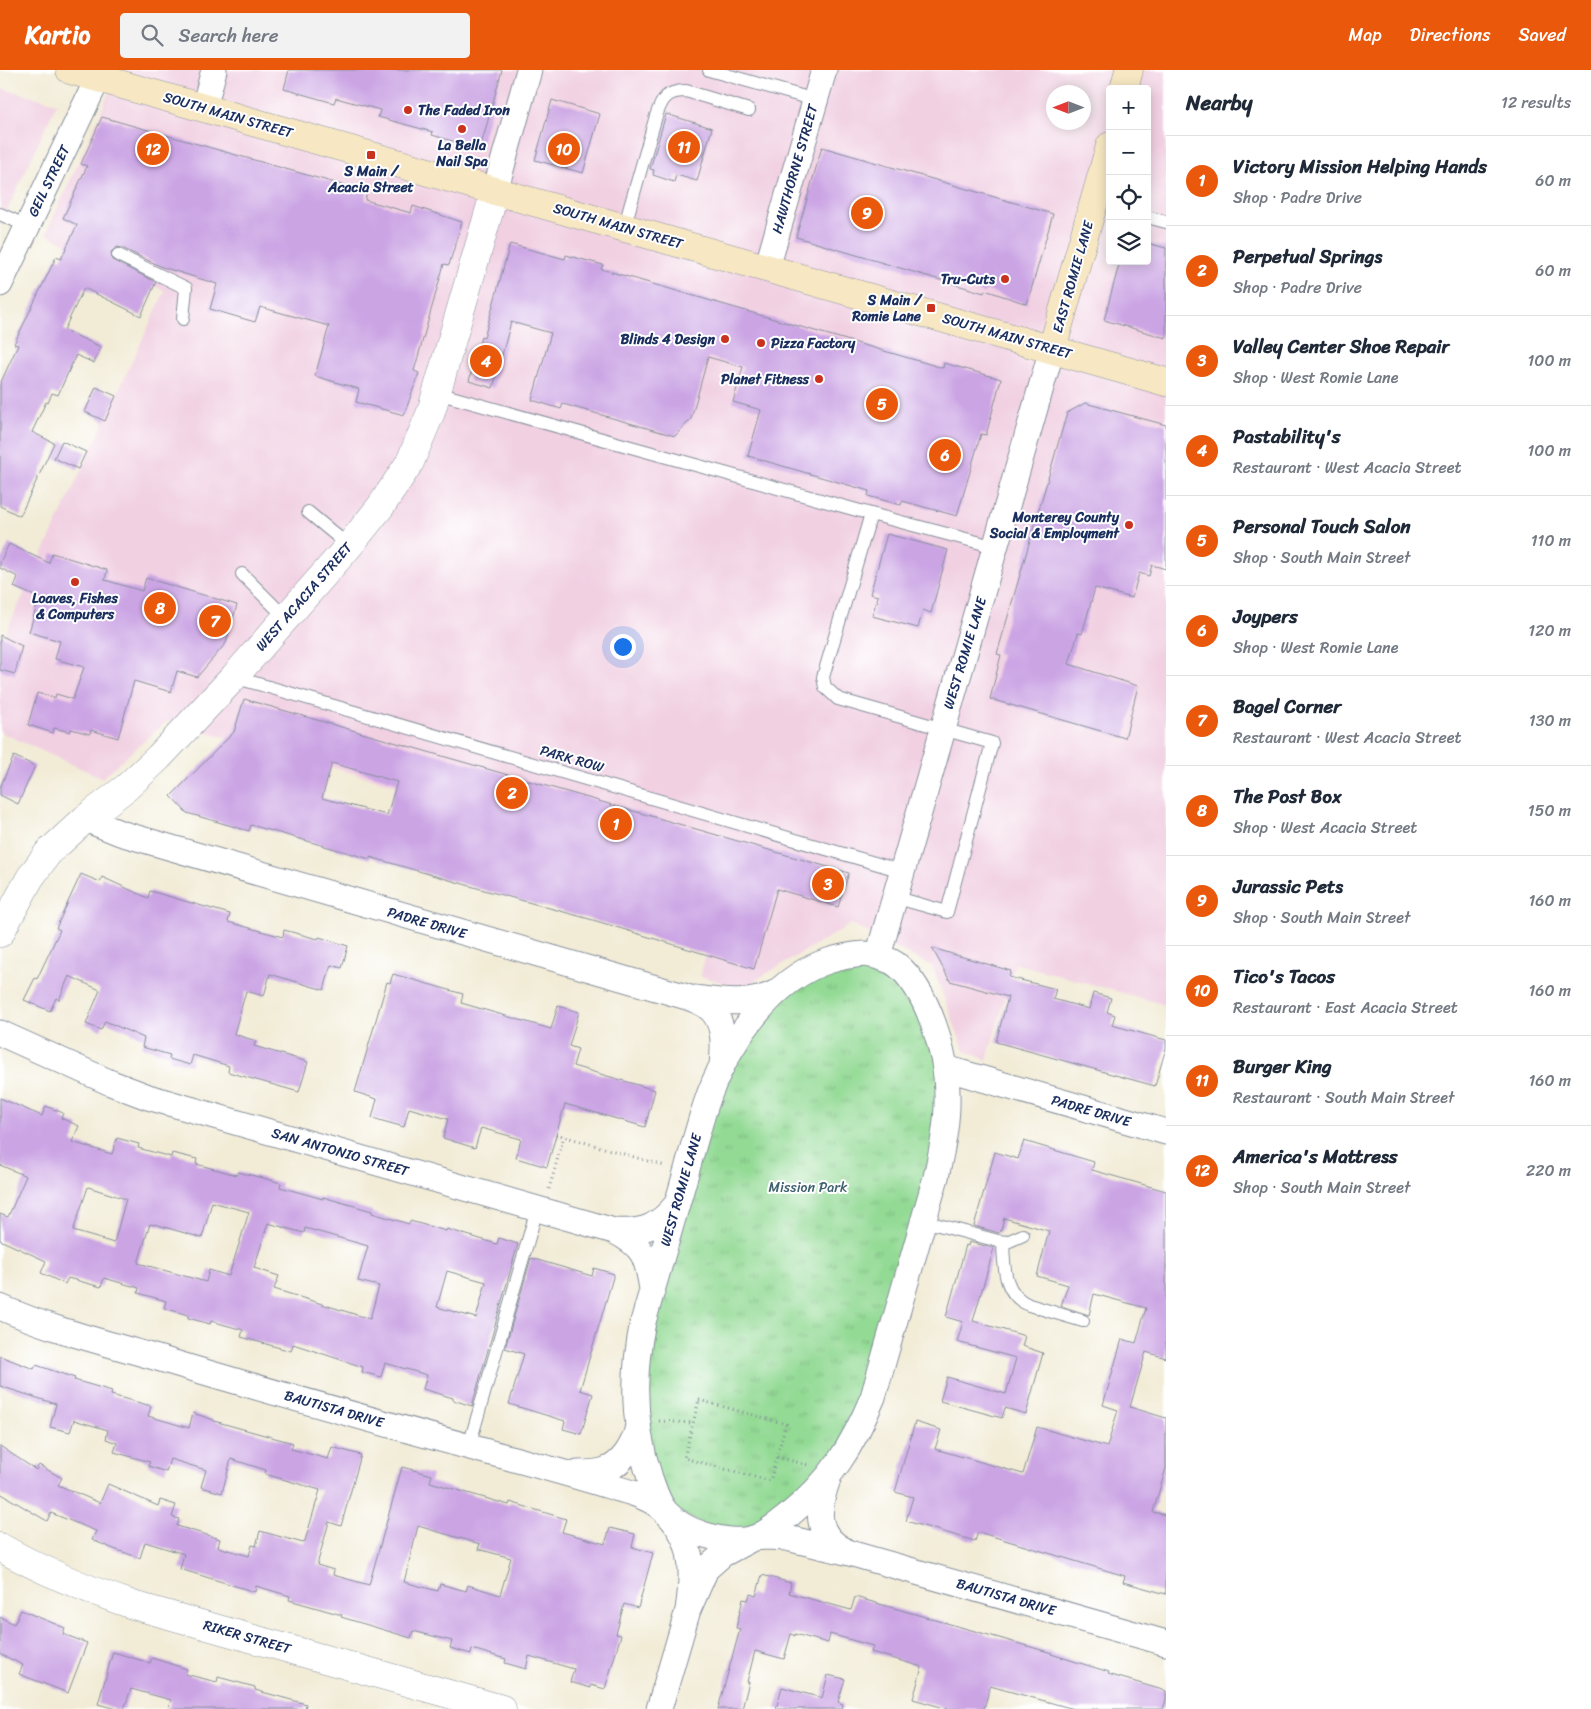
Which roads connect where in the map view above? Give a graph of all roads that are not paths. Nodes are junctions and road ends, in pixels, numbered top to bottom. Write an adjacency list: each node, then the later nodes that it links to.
1 (214, 70): 9 (street)
2 (529, 70): 12 (street)
3 (709, 70): 8 (lane)
4 (824, 70): 8 (street, HAWTHORNE STREET)
5 (1129, 70): 7 (main road)
6 (84, 73): 9 (main road, SOUTH MAIN STREET); 17 (street, GEIL STREET)
7 (1125, 85)
8 (815, 100): 20 (street, HAWTHORNE STREET)
9 (204, 108): 12 (main road, SOUTH MAIN STREET)
10 (749, 110): 18 (lane)
11 (1106, 175): 13 (main road, EAST ROMIE LANE)
12 (495, 191): 18 (main road, SOUTH MAIN STREET); 25 (street, WEST ACACIA STREET)
13 (1102, 204): 23 (main road, EAST ROMIE LANE)
14 (0, 214): 17 (lane)
15 (1151, 218): 16 (lane)
16 (1166, 222)
17 (27, 226): 21 (street, GEIL STREET)
18 (624, 228): 20 (main road, SOUTH MAIN STREET)
19 (118, 255): 22 (lane)
20 (767, 268): 23 (main road, SOUTH MAIN STREET)
21 (0, 284)
22 (183, 319)
23 (1052, 349): 24 (main road, SOUTH MAIN STREET); 29 (street, WEST ROMIE LANE)
24 (1166, 382)
25 (437, 393): 27 (lane); 28 (street, WEST ACACIA STREET)
26 (308, 512): 28 (lane)
27 (871, 514): 29 (lane); 33 (lane)
28 (349, 546): 31 (street, WEST ACACIA STREET)
29 (996, 546): 33 (street, WEST ROMIE LANE)
30 (242, 574): 31 (lane)
31 (286, 617): 32 (street, WEST ACACIA STREET)
32 (234, 677): 34 (street, WEST ACACIA STREET); 35 (lane, PARK ROW)
33 (942, 728): 35 (street, WEST ROMIE LANE); 36 (lane)
34 (85, 819): 37 (street, WEST ACACIA STREET); 40 (street, PADRE DRIVE)
35 (902, 871): 36 (street, WEST ROMIE LANE)
36 (894, 897): 38 (street, WEST ROMIE LANE)
37 (0, 933)
38 (878, 956): 39 (street, WEST ROMIE LANE); 43 (street, WEST ROMIE LANE)
39 (777, 992): 40 (street); 42 (street, WEST ROMIE LANE)
40 (687, 997): 42 (street, PADRE DRIVE)
41 (0, 1033): 47 (street, SAN ANTONIO STREET)
42 (722, 1067): 48 (street, WEST ROMIE LANE)
43 (945, 1068): 44 (street); 45 (street, WEST ROMIE LANE)
44 (1015, 1089): 45 (street); 46 (street, PADRE DRIVE)
45 (946, 1120): 49 (street, WEST ROMIE LANE)
46 (1166, 1132)
47 (542, 1202): 50 (street, SAN ANTONIO STREET); 57 (lane)
48 (677, 1204): 50 (street); 53 (street, WEST ROMIE LANE)
49 (924, 1221): 52 (lane); 59 (street, WEST ROMIE LANE)
50 (614, 1231): 53 (street, SAN ANTONIO STREET)
51 (1023, 1235): 52 (lane)
52 (1002, 1242): 55 (lane)
53 (652, 1291): 56 (street, WEST ROMIE LANE)
54 (0, 1308): 57 (street, BAUTISTA DRIVE)
55 (1083, 1321)
56 (646, 1423): 58 (street); 60 (street, WEST ROMIE LANE)
57 (468, 1446): 58 (street, BAUTISTA DRIVE)
58 (570, 1474): 60 (street, BAUTISTA DRIVE)
59 (827, 1477): 61 (street, WEST ROMIE LANE); 63 (street)
60 (666, 1512): 61 (street, WEST ROMIE LANE); 64 (street, WEST ROMIE LANE)
61 (753, 1538): 63 (street, BAUTISTA DRIVE); 64 (street, WEST ROMIE LANE)
62 (0, 1547): 66 (street, RIKER STREET)
63 (846, 1552): 65 (street, BAUTISTA DRIVE)
64 (688, 1610): 67 (street, WEST ROMIE LANE)
65 (1166, 1643)
66 (502, 1709)
67 (659, 1709)

